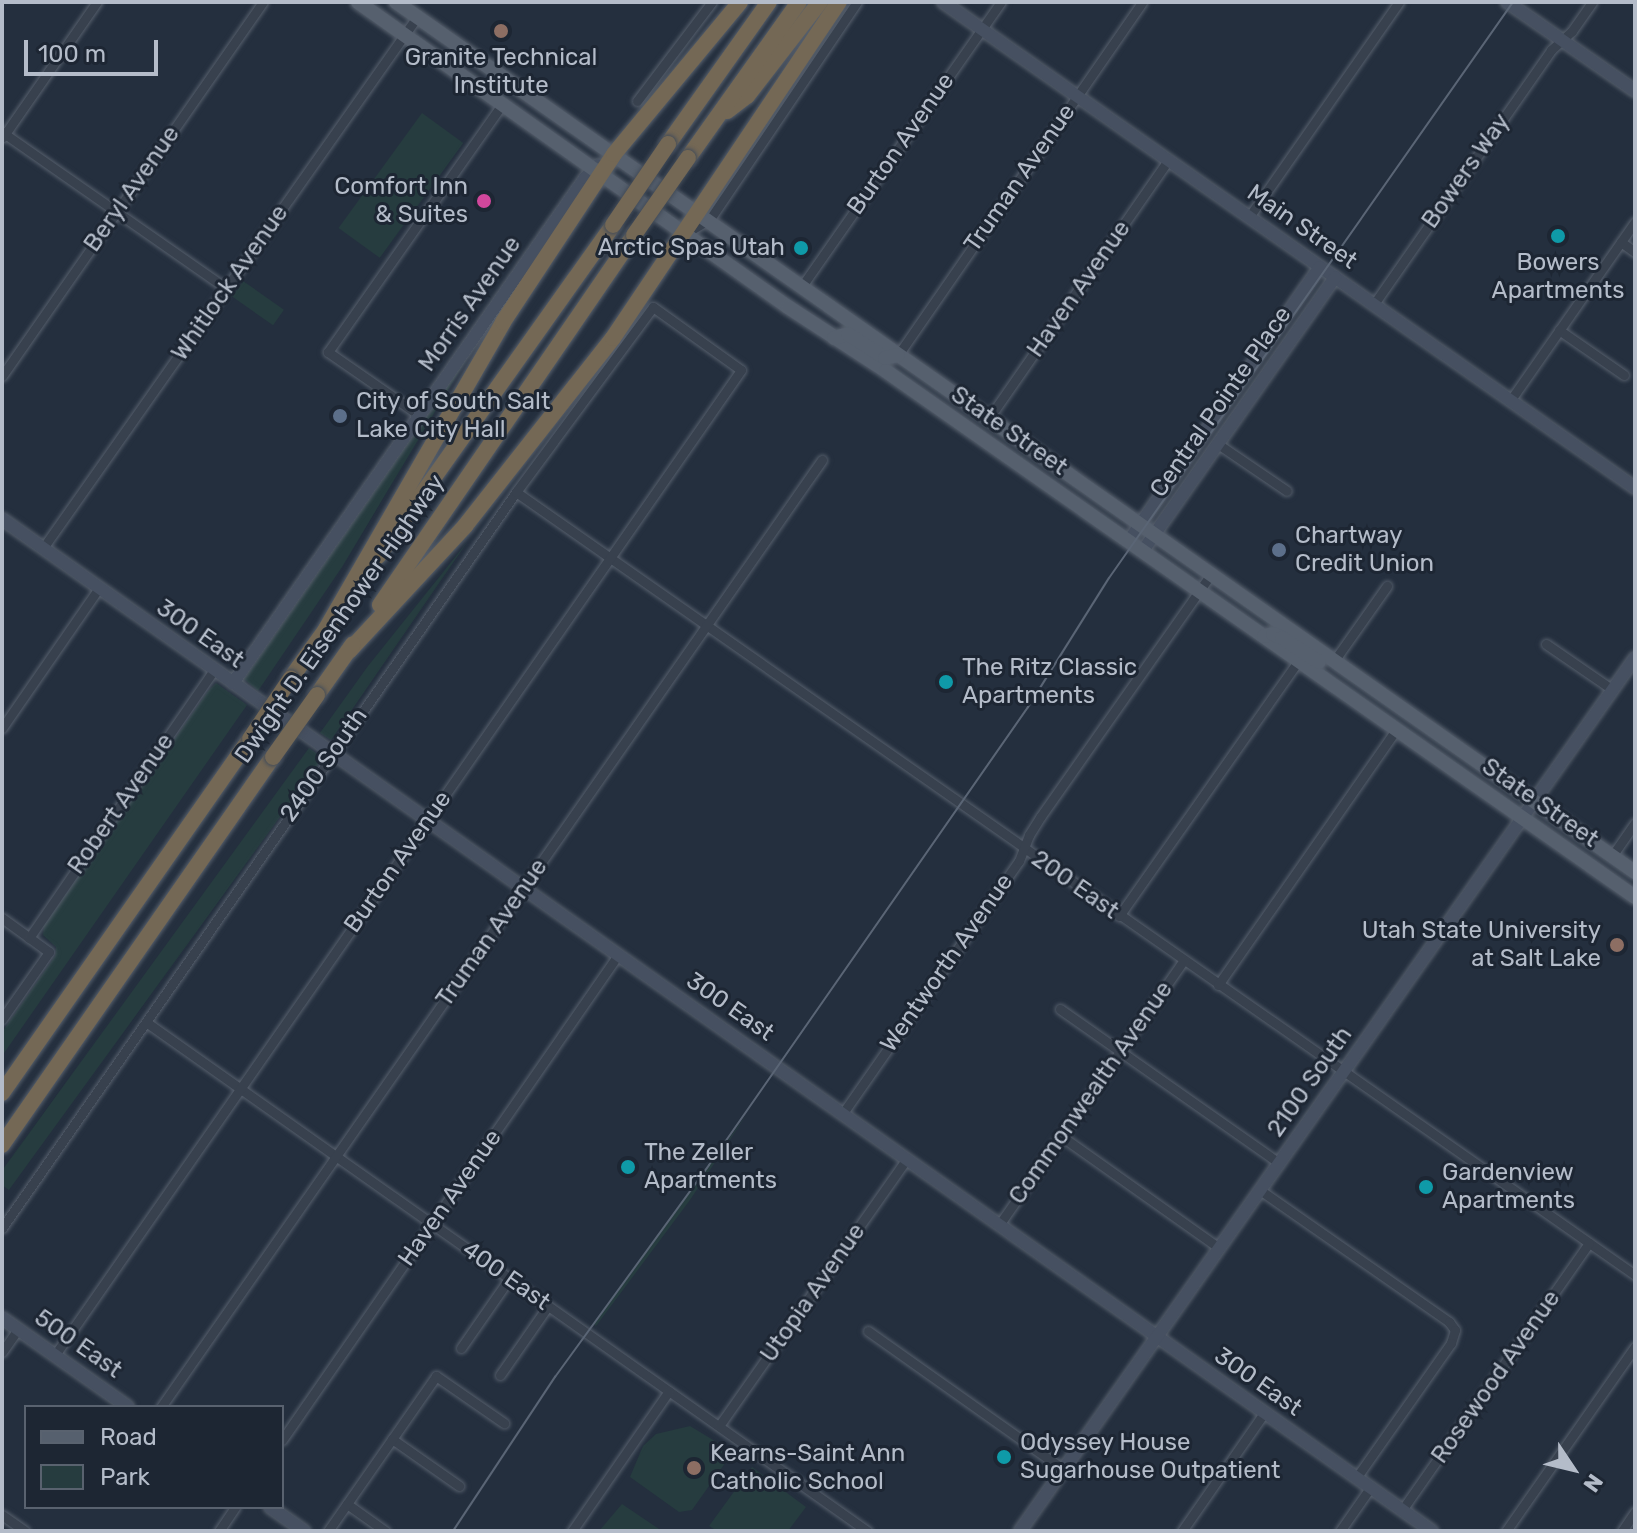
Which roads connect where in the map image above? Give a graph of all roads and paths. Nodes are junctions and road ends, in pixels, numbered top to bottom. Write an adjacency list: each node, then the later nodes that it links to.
1 (97, 2): 27 (street)
2 (263, 2): 31 (street, Beryl Avenue)
3 (358, 2): 20 (main road, State Street)
4 (396, 2): 18 (main road, State Street)
5 (712, 2): 24 (street)
6 (740, 2): 28 (highway)
7 (769, 2): 71 (highway, Dwight D. Eisenhower Highway, bridge)
8 (799, 2): 26 (highway, Dwight D. Eisenhower Highway)
9 (820, 2): 26 (highway)
10 (839, 2): 32 (highway)
11 (857, 2): 32 (street)
12 (943, 2): 19 (street, Main Street)
13 (1001, 2): 19 (street, Burton Avenue)
14 (1142, 2): 23 (street, Truman Avenue)
15 (1399, 2): 33 (street)
16 (1507, 2): 21 (street)
17 (1592, 2): 21 (street, Bowers Way)
18 (417, 17): 20 (street, Whitlock Avenue); 28 (main road, State Street)
19 (982, 29): 23 (street, Main Street); 40 (street, Burton Avenue)
20 (404, 35): 25 (main road, State Street); 41 (street, Whitlock Avenue)
21 (1562, 40): 22 (street); 42 (street, Bowers Way)
22 (1635, 91)
23 (1077, 96): 29 (street, Main Street); 45 (street, Truman Avenue)
24 (637, 101)
25 (502, 104): 30 (main road, State Street); 52 (street)
26 (714, 122): 74 (highway, Dwight D. Eisenhower Highway, bridge)
27 (3, 135): 31 (street)
28 (614, 154): 30 (highway); 32 (main road, State Street)
29 (1168, 160): 33 (street, Main Street); 53 (street, Haven Avenue)
30 (597, 172): 35 (main road, State Street); 52 (street, Morris Avenue); 71 (highway)
31 (116, 212): 41 (street); 49 (street, Beryl Avenue)
32 (704, 215): 35 (highway); 40 (main road, State Street)
33 (1249, 217): 38 (street, Main Street)
34 (1635, 222): 36 (street)
35 (686, 234): 44 (main road, State Street); 74 (highway)
36 (1621, 242): 37 (street); 43 (street)
37 (1635, 252)
38 (1320, 267): 39 (street, Main Street); 60 (street, Central Pointe Place)
39 (1335, 277): 42 (street, Main Street); 54 (street, Central Pointe Place)
40 (802, 286): 45 (main road, State Street)
41 (226, 288): 63 (street, Whitlock Avenue)
42 (1374, 304): 51 (street, Main Street)
43 (1559, 330): 48 (street); 51 (street)
44 (834, 338): 45 (main road); 47 (main road, State Street)
45 (898, 355): 50 (main road, State Street)
46 (741, 370): 58 (street, 2400 South); 65 (street, Burton Avenue)
47 (886, 371): 50 (main road); 62 (main road, State Street)
48 (1624, 375)
49 (2, 376)
50 (934, 380): 53 (main road, State Street)
51 (1510, 401): 56 (street, Main Street)
52 (419, 415): 79 (street, Morris Avenue)
53 (989, 418): 60 (main road, State Street)
54 (1218, 444): 57 (street); 61 (street, Central Pointe Place)
55 (822, 460): 70 (street, Truman Avenue)
56 (1635, 488)
57 (1287, 491)
58 (516, 492): 65 (street, 200 East); 83 (street, 2400 South)
59 (2, 519): 63 (street, 300 East)
60 (1140, 525): 61 (main road, State Street); 62 (street, Central Pointe Place)
61 (1154, 534): 64 (street, Central Pointe Place); 66 (main road, State Street)
62 (1128, 542): 64 (main road, State Street)
63 (43, 548): 68 (street, 300 East)
64 (1142, 552): 69 (main road, State Street)
65 (610, 558): 70 (street, 200 East); 86 (street, Burton Avenue)
66 (1211, 574): 69 (street, Wentworth Avenue); 77 (main road, State Street)
67 (1387, 586): 77 (street)
68 (99, 588): 78 (street, 300 East); 81 (street)
69 (1199, 591): 72 (main road, State Street); 88 (street, Wentworth Avenue)
70 (706, 626): 88 (street, 200 East); 91 (street, Truman Avenue)
71 (326, 629): 105 (highway, Dwight D. Eisenhower Highway, bridge)
72 (1263, 637): 76 (main road, State Street); 77 (main road)
73 (1546, 644): 80 (street)
74 (349, 651): 108 (highway, Dwight D. Eisenhower Highway, bridge)
75 (1635, 658): 80 (street, 2100 South)
76 (1298, 661): 82 (main road, State Street); 93 (street)
77 (1334, 661): 84 (main road, State Street)
78 (214, 670): 79 (street, 300 East); 95 (street, Robert Avenue)
79 (233, 683): 83 (street, 300 East)
80 (1613, 690): 84 (street, 2100 South)
81 (2, 728)
82 (1396, 730): 85 (main road, State Street); 98 (street)
83 (332, 754): 86 (street, 300 East); 101 (street, 2400 South)
84 (1536, 803): 85 (street, 2100 South); 89 (main road, State Street)
85 (1524, 819): 92 (main road, State Street); 103 (street, 2100 South)
86 (427, 821): 91 (street, 300 East); 104 (street, Burton Avenue)
87 (1635, 823): 89 (street)
88 (1024, 849): 93 (street, 200 East); 106 (street, Wentworth Avenue)
89 (1612, 856): 90 (main road, State Street)
90 (1635, 872)
91 (522, 889): 96 (street, 300 East); 109 (street, Truman Avenue)
92 (1635, 897)
93 (1119, 916): 97 (street, 200 East)
94 (2, 918): 95 (street)
95 (29, 938): 100 (street)
96 (618, 955): 106 (street, 300 East); 113 (street, Haven Avenue)
97 (1183, 961): 98 (street, 200 East); 102 (street, Commonwealth Avenue)
98 (1218, 985): 103 (street, 200 East)
99 (1060, 1009): 102 (street)
100 (2, 1019)
101 (146, 1022): 104 (street, 400 East); 115 (street, 2400 South)
102 (1120, 1051): 107 (street, Commonwealth Avenue); 111 (street)
103 (1343, 1073): 111 (street, 2100 South); 116 (street, 200 East)
104 (240, 1088): 109 (street, 400 East); 128 (street, Burton Avenue)
105 (2, 1093)
106 (843, 1113): 110 (street, 300 East)
107 (1061, 1136): 114 (street, Commonwealth Avenue); 117 (street)
108 (2, 1145)
109 (336, 1156): 113 (street, 400 East); 132 (street, Truman Avenue)
110 (906, 1160): 114 (street, 300 East); 135 (street, Utopia Avenue)
111 (1279, 1163): 112 (street, 2100 South)
112 (1260, 1190): 117 (street, 2100 South); 139 (street)
113 (432, 1224): 119 (street, 400 East); 136 (street, Haven Avenue)
114 (999, 1225): 124 (street, 300 East)
115 (2, 1228)
116 (1589, 1243): 118 (street, 200 East); 145 (street, Rosewood Avenue)
117 (1219, 1248): 124 (street, 2100 South)
118 (1635, 1275)
119 (509, 1279): 120 (street, 400 East); 126 (street)
120 (548, 1306): 129 (street); 130 (street, 400 East)
121 (2, 1318): 122 (street, 500 East)
122 (18, 1329): 127 (street); 128 (street, 500 East)
123 (868, 1331): 138 (street)
124 (1156, 1337): 133 (street, 300 East); 138 (street, 2100 South)
125 (1635, 1347): 159 (street)
126 (461, 1348)
127 (2, 1352)
128 (55, 1355): 131 (street, 500 East)
129 (500, 1375)
130 (669, 1391): 135 (street, 400 East); 153 (street)
131 (125, 1405)
132 (162, 1405)
133 (1264, 1413): 139 (street, 300 East); 156 (street)
134 (504, 1423): 137 (street)
135 (719, 1426): 154 (street, 400 East)
136 (284, 1437)
137 (392, 1439): 140 (street); 142 (street)
138 (1063, 1469): 155 (street, 2100 South)
139 (1356, 1478): 141 (street, 300 East)
140 (459, 1486)
141 (1370, 1488): 145 (street, 300 East); 157 (street)
142 (347, 1504): 151 (street); 152 (street)
143 (234, 1509): 149 (street)
144 (273, 1509): 150 (street)
145 (1402, 1510): 158 (street, 300 East)
146 (1635, 1512): 160 (street)
147 (2, 1515): 148 (street)
148 (25, 1531)
149 (219, 1531)
150 (304, 1531)
151 (328, 1531)
152 (385, 1531)
153 (572, 1531)
154 (867, 1531)
155 (1020, 1531)
156 (1182, 1531)
157 (1340, 1531)
158 (1432, 1531)
159 (1506, 1531)
160 (1622, 1531)

